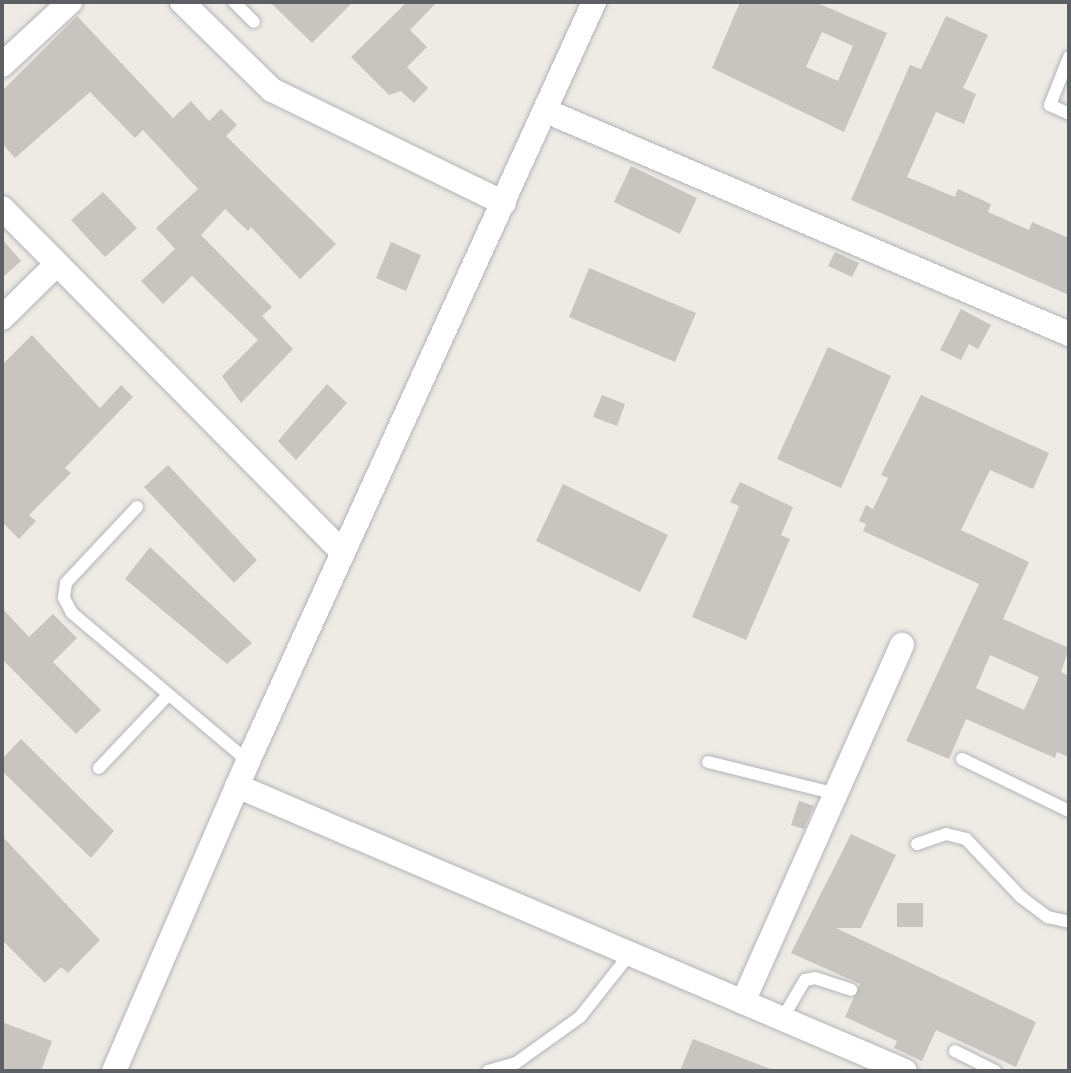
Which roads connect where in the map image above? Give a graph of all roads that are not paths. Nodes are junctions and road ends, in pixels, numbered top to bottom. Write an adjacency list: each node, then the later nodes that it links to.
1 (70, 2): 7 (street)
2 (182, 2): 10 (street)
3 (234, 2): 5 (lane)
4 (594, 2): 8 (street)
5 (254, 22)
6 (1069, 57): 9 (lane)
7 (2, 65)
8 (546, 111): 10 (street); 14 (street)
9 (1069, 114)
10 (503, 202): 16 (street)
11 (2, 208): 12 (street)
12 (57, 264): 13 (street); 16 (street)
13 (2, 318)
14 (1069, 334)
15 (137, 507): 18 (lane)
16 (343, 552): 20 (street)
17 (902, 646): 24 (street)
18 (168, 695): 20 (lane); 22 (lane)
19 (962, 759): 25 (lane)
20 (248, 761): 23 (street)
21 (708, 762): 24 (lane)
22 (99, 768)
23 (237, 786): 28 (street); 33 (street)
24 (836, 794): 30 (street)
25 (1069, 811)
26 (917, 844): 27 (lane)
27 (1069, 922)
28 (630, 954): 30 (street); 34 (lane)
29 (850, 990): 31 (lane)
30 (743, 1002): 31 (street)
31 (782, 1019): 35 (street)
32 (955, 1051): 36 (lane)
33 (114, 1071)
34 (488, 1071)
35 (905, 1071)
36 (995, 1071)

